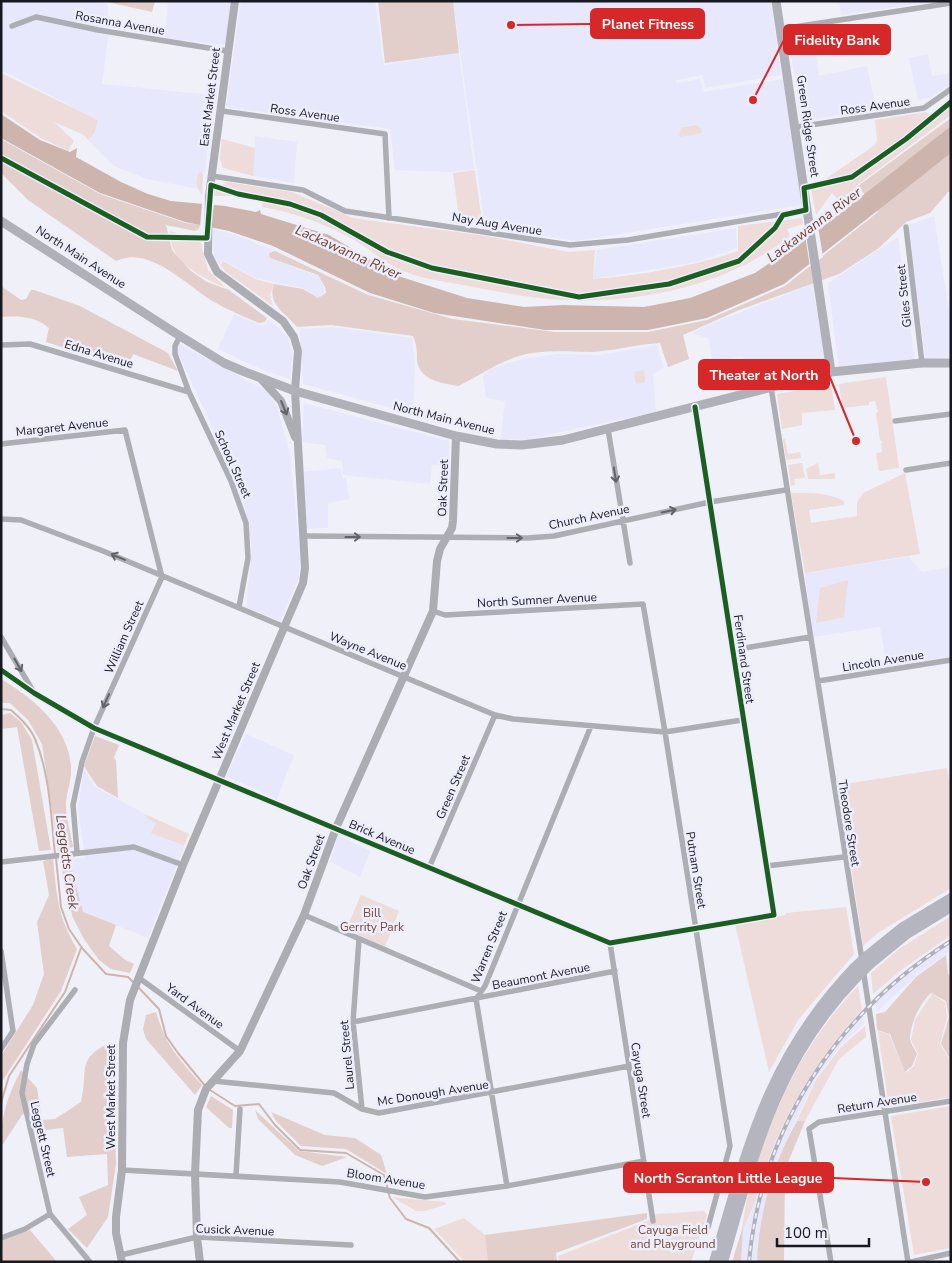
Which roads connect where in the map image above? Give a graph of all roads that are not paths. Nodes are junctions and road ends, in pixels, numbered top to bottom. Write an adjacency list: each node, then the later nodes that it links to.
1 (235, 1): 6 (street, East Market Street)
2 (776, 1): 5 (main road, Green Ridge Street)
3 (951, 3): 5 (street)
4 (12, 26): 6 (street, Rosanna Avenue)
5 (781, 30): 9 (main road, Green Ridge Street)
6 (227, 51): 8 (street, East Market Street)
7 (951, 89): 9 (street, Ross Avenue)
8 (222, 111): 10 (street, East Market Street); 13 (street, Ross Avenue)
9 (797, 127): 12 (main road, Green Ridge Street)
10 (212, 176): 11 (street, East Market Street); 13 (street, Nay Aug Avenue)
11 (209, 196): 23 (street, West Market Street)
12 (806, 210): 13 (street, Nay Aug Avenue); 20 (main road, Green Ridge Street)
13 (389, 218)
14 (1, 221): 16 (main road, North Main Avenue)
15 (906, 227): 18 (street, Giles Street)
16 (180, 336): 21 (main road, North Main Avenue); 24 (street, School Street)
17 (1, 345): 24 (street, Edna Avenue)
18 (922, 363): 19 (main road, North Main Avenue); 20 (main road, North Main Avenue)
19 (951, 363)
20 (831, 372): 22 (main road, North Main Avenue)
21 (260, 378): 23 (main road, North Main Avenue); 31 (street, one-way to 31)
22 (771, 387): 25 (main road, North Main Avenue); 34 (street, Theodore Street)
23 (295, 391): 29 (main road, North Main Avenue); 31 (street, West Market Street)
24 (189, 392): 43 (street, School Street)
25 (694, 407): 28 (main road, North Main Avenue); 35 (street, Ferdinand Street)
26 (951, 414): 27 (street)
27 (895, 421)
28 (608, 429): 29 (main road, North Main Avenue); 37 (street, one-way to 37)
29 (456, 436): 39 (street, Oak Street)
30 (1, 444): 41 (street, Margaret Avenue)
31 (298, 444): 38 (street, West Market Street)
32 (951, 464): 33 (street)
33 (906, 470)
34 (786, 490): 35 (street, Church Avenue); 47 (street, Theodore Street)
35 (710, 502): 37 (street, Church Avenue, one-way to 35); 48 (street, Ferdinand Street)
36 (1, 519): 41 (street, Wayne Avenue, one-way to 36)
37 (622, 520): 39 (street, Church Avenue, one-way to 37); 40 (street)
38 (304, 536): 39 (street, Church Avenue, one-way to 39); 45 (street, West Market Street)
39 (447, 538): 44 (street, Oak Street)
40 (630, 563)
41 (162, 577): 43 (street, Wayne Avenue); 57 (street, William Street, one-way to 57)
42 (642, 604): 44 (street, North Sumner Avenue); 58 (street, Putnam Street)
43 (239, 608): 45 (street, Wayne Avenue)
44 (433, 612): 51 (street, Oak Street)
45 (284, 627): 51 (street, Wayne Avenue); 59 (street, West Market Street)
46 (1, 637): 53 (street, one-way to 53)
47 (810, 637): 48 (street); 52 (street, Theodore Street)
48 (733, 650): 55 (street, Ferdinand Street)
49 (951, 660): 52 (street, Lincoln Avenue)
50 (1, 670): 53 (street, Brick Avenue)
51 (403, 676): 54 (street, Wayne Avenue); 60 (street, Oak Street)
52 (818, 681): 62 (street, Theodore Street)
53 (34, 693): 57 (street, Brick Avenue)
54 (495, 715): 56 (street, Wayne Avenue); 66 (street, Green Street)
55 (742, 720): 58 (street, Wayne Avenue); 65 (street, Ferdinand Street)
56 (591, 726): 58 (street, Wayne Avenue); 68 (street, Warren Street)
57 (94, 728): 59 (street, Brick Avenue); 61 (street, William Street)
58 (665, 732): 71 (street, Putnam Street)
59 (219, 779): 60 (street, Brick Avenue); 64 (street, West Market Street)
60 (336, 828): 66 (street, Brick Avenue); 70 (street, Oak Street)
61 (77, 852): 63 (street); 64 (street)
62 (844, 857): 65 (street); 92 (street, Theodore Street)
63 (1, 862)
64 (183, 865): 79 (street, West Market Street)
65 (766, 866): 71 (street, Ferdinand Street)
66 (429, 868): 68 (street, Brick Avenue)
67 (951, 898): 76 (highway)
68 (518, 903): 73 (street, Brick Avenue); 81 (street, Warren Street)
69 (951, 907): 76 (highway)
70 (304, 914): 72 (street); 85 (street, Oak Street)
71 (695, 928): 73 (street); 100 (street, Putnam Street)
72 (359, 939): 81 (street); 83 (street, Laurel Street)
73 (610, 943): 77 (street, Cayuga Street)
74 (1, 951): 75 (street)
75 (2, 960): 84 (street)
76 (868, 961): 78 (highway, bridge)
77 (615, 972): 82 (street, Beaumont Avenue); 86 (street, Cayuga Street)
78 (855, 973): 108 (highway); 109 (highway)
79 (139, 978): 85 (street, Yard Avenue); 94 (street, West Market Street)
80 (75, 990): 98 (street, Leggett Street)
81 (482, 991): 82 (street, Warren Street)
82 (476, 999): 83 (street, Beaumont Avenue); 88 (street, Warren Street)
83 (353, 1022): 91 (street, Laurel Street)
84 (1, 1049)
85 (240, 1051): 87 (street, Oak Street)
86 (629, 1066): 88 (street, Mc Donough Avenue); 93 (street, Cayuga Street)
87 (213, 1081): 91 (street, Mc Donough Avenue); 95 (street, Oak Street)
88 (491, 1093): 91 (street, Mc Donough Avenue); 97 (street, Warren Street)
89 (951, 1101): 92 (street, Return Avenue)
90 (240, 1109): 96 (street)
91 (362, 1109)
92 (886, 1113): 110 (street, Return Avenue); 111 (street, Theodore Street)
93 (644, 1161): 97 (street, Bloom Avenue); 99 (street, Cayuga Street)
94 (122, 1170): 95 (street, Bloom Avenue); 105 (street, West Market Street)
95 (196, 1174): 96 (street, Bloom Avenue); 101 (street, Oak Street)
96 (236, 1175): 97 (street, Bloom Avenue)
97 (507, 1186)
98 (50, 1214): 102 (street); 106 (street, Leggett Street)
99 (653, 1220)
100 (708, 1227)
101 (197, 1237): 103 (street, Cusick Avenue); 105 (street, Cusick Avenue); 107 (street, Oak Street)
102 (1, 1238)
103 (351, 1245)
104 (951, 1253): 111 (street)
105 (121, 1259)
106 (90, 1262)
107 (200, 1262)
108 (714, 1262)
109 (723, 1262)
110 (831, 1262)
111 (909, 1262)

